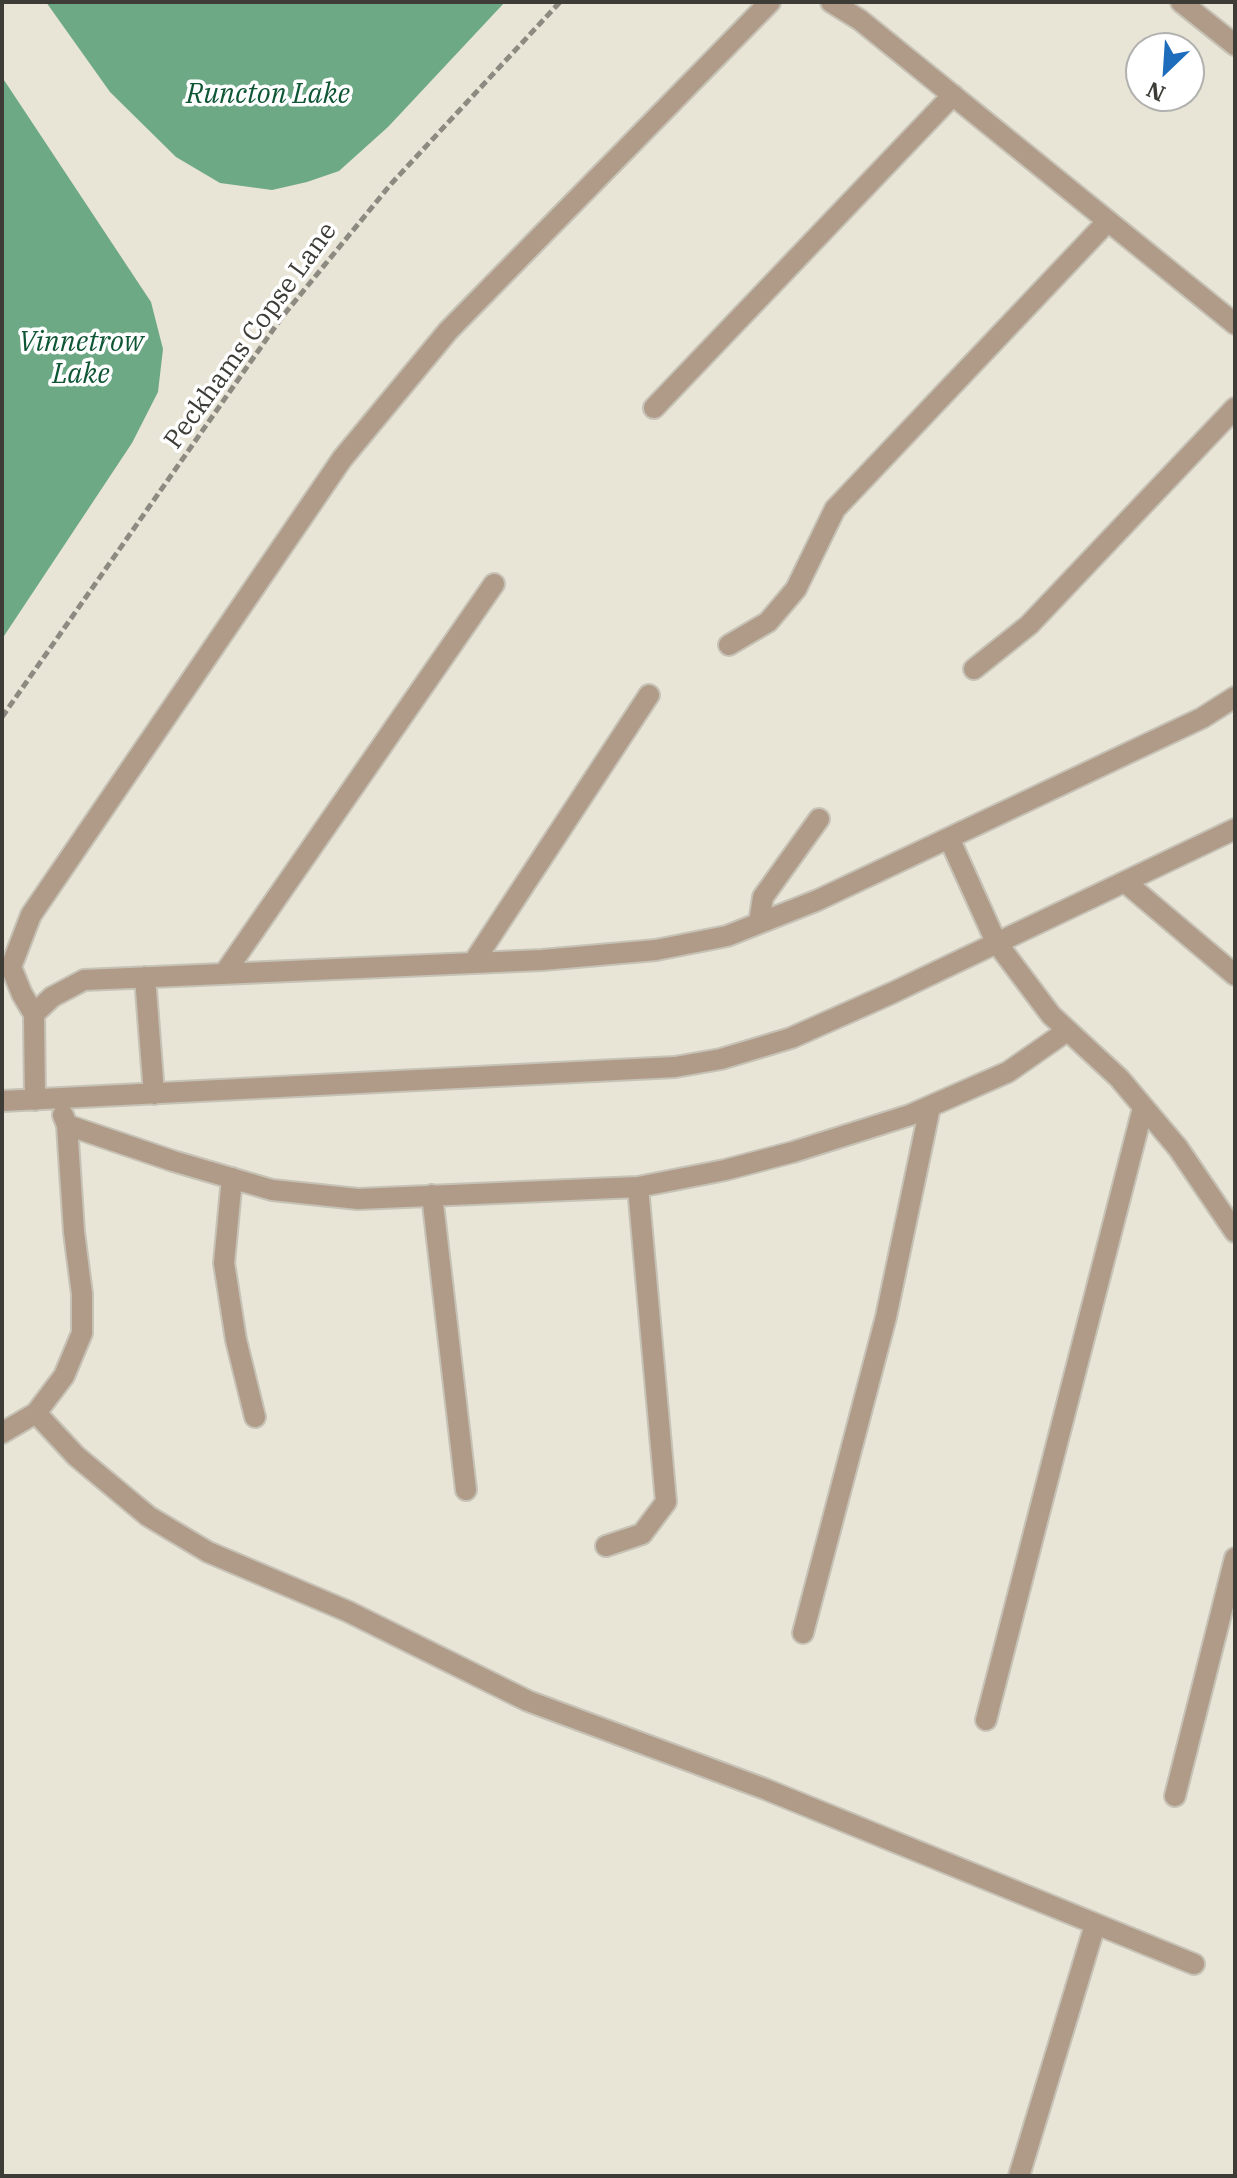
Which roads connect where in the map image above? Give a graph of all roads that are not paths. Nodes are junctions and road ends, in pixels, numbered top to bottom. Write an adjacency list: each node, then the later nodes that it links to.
1 (770, 2): 25 (street)
2 (831, 2): 5 (street)
3 (1181, 2): 4 (street)
4 (1235, 45)
5 (953, 95): 6 (street); 8 (street)
6 (1108, 221): 7 (street); 11 (street)
7 (1235, 324)
8 (654, 408)
9 (1235, 408): 12 (street)
10 (494, 584): 22 (street)
11 (729, 645)
12 (974, 669)
13 (649, 695): 21 (street)
14 (1235, 697): 17 (street)
15 (819, 819): 19 (street)
16 (1235, 829): 18 (street)
17 (949, 838): 19 (street); 20 (street)
18 (1125, 882): 20 (street); 23 (street)
19 (759, 923): 21 (street)
20 (996, 942): 26 (street); 27 (street)
21 (473, 963): 22 (street)
22 (224, 974): 24 (street)
23 (1235, 975)
24 (145, 977): 25 (street); 27 (street)
25 (34, 1014): 29 (street)
26 (1067, 1031): 31 (street); 32 (street)
27 (154, 1094): 28 (street)
28 (58, 1099): 29 (street); 33 (street)
29 (35, 1100): 30 (street)
30 (2, 1101)
31 (930, 1107): 35 (street); 44 (street)
32 (1143, 1108): 37 (street); 45 (street)
33 (67, 1125): 34 (street); 38 (street)
34 (232, 1178): 36 (street); 39 (street)
35 (638, 1187): 36 (street); 42 (street)
36 (432, 1195): 41 (street)
37 (1235, 1232)
38 (36, 1413): 40 (street); 47 (street)
39 (255, 1417)
40 (2, 1433)
41 (466, 1490)
42 (606, 1546)
43 (1235, 1558): 46 (street)
44 (803, 1633)
45 (986, 1720)
46 (1175, 1796)
47 (1095, 1925): 48 (street); 49 (street)
48 (1194, 1964)
49 (1019, 2176)

